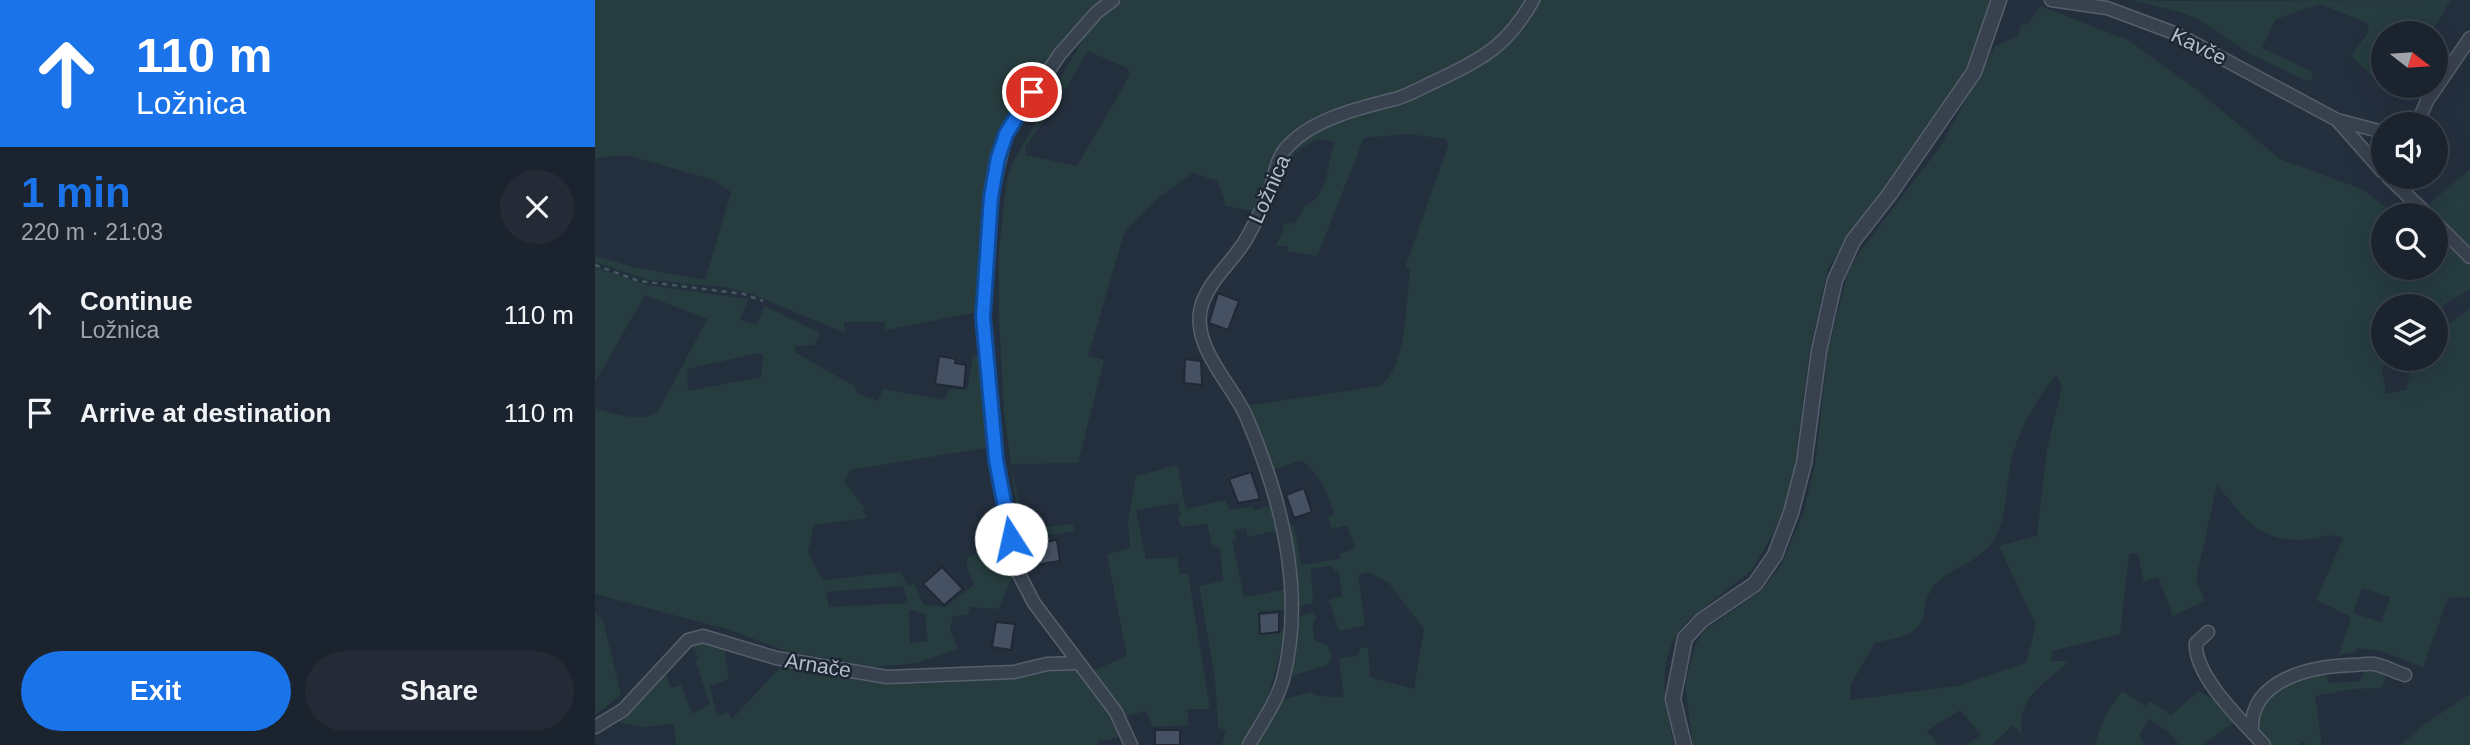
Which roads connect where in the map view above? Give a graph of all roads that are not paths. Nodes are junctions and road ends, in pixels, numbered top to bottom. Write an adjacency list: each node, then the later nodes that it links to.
1 (1113, 0): 15 (street)
2 (1533, 0): 20 (street, Ložnica)
3 (1999, 0): 21 (street)
4 (2051, 0): 7 (street, Kavče)
5 (2470, 38): 6 (street)
6 (2422, 112)
7 (2337, 120): 8 (street, Kavče); 9 (street, Kavče)
8 (2371, 129)
9 (2371, 158)
10 (2401, 189): 11 (street)
11 (2415, 203)
12 (2448, 235): 13 (street)
13 (2470, 257)
14 (2208, 632): 18 (street)
15 (1079, 663): 17 (street, Arnače); 19 (street)
16 (2405, 675): 18 (street)
17 (595, 727)
18 (2252, 731): 22 (street)
19 (1131, 745)
20 (1249, 745)
21 (1684, 745)
22 (2264, 745)

